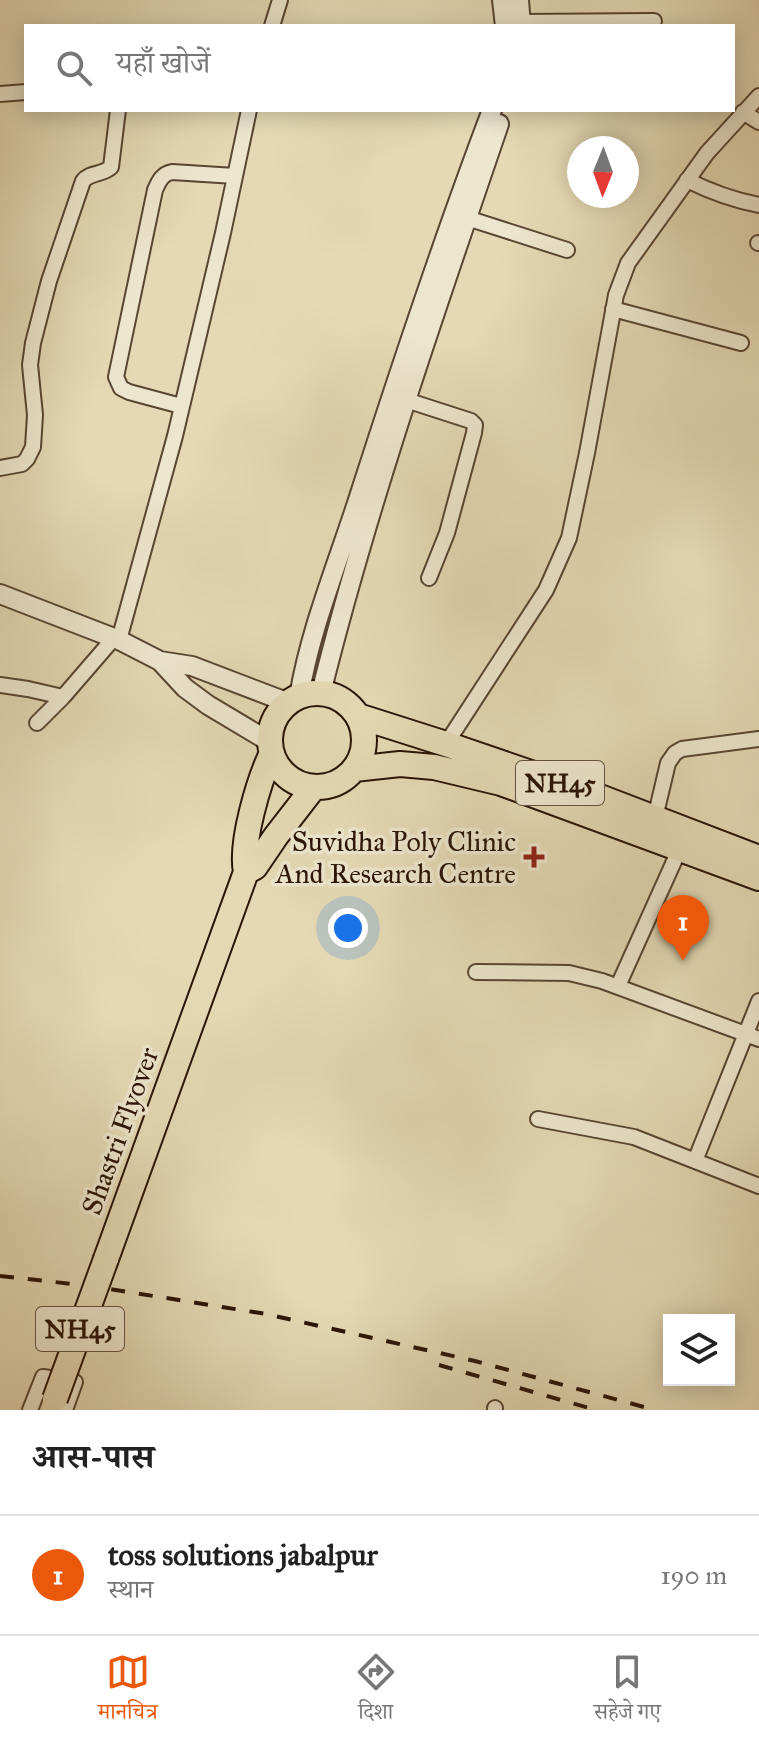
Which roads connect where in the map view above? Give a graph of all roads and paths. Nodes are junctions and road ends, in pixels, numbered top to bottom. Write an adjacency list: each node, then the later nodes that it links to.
1 (280, 0): 5 (street)
2 (502, 0): 6 (street)
3 (519, 0): 7 (street)
4 (654, 21): 8 (street)
5 (273, 24)
6 (514, 24)
7 (515, 24)
8 (550, 24)
9 (24, 92): 10 (street)
10 (0, 94)
11 (759, 96): 16 (street)
12 (118, 112): 27 (street)
13 (249, 112): 18 (street)
14 (491, 112): 34 (street)
15 (503, 112): 21 (street)
16 (743, 112): 17 (street); 19 (street)
17 (759, 122)
18 (235, 176): 26 (street); 26 (street)
19 (687, 180): 20 (street); 23 (street)
20 (759, 205)
21 (467, 218): 22 (street); 25 (street)
22 (567, 250)
23 (613, 309): 24 (street); 38 (street)
24 (741, 343)
25 (406, 400): 28 (street); 34 (street)
26 (181, 406): 30 (street)
27 (0, 468)
28 (429, 578)
29 (0, 594): 30 (street)
30 (116, 639): 31 (street); 33 (street)
31 (160, 661): 34 (street); 39 (street)
32 (0, 685): 33 (street)
33 (63, 697): 36 (street)
34 (303, 698): 35 (highway, NH45); 39 (highway, NH45)
35 (358, 716): 38 (highway, NH45); 40 (highway)
36 (37, 723)
37 (759, 739): 42 (street)
38 (446, 744): 42 (highway, NH45)
39 (271, 748): 41 (highway); 45 (highway, NH45)
40 (354, 769): 41 (highway, NH45); 43 (highway, NH45)
41 (314, 787): 45 (highway, NH45)
42 (655, 818): 44 (highway, NH45)
43 (680, 848): 46 (highway, NH45); 48 (street)
44 (759, 858)
45 (246, 872): 54 (highway, Shastri Flyover / NH45, bridge)
46 (759, 878)
47 (476, 972): 48 (street)
48 (618, 986): 50 (street)
49 (759, 1001): 50 (street)
50 (752, 1037): 52 (street)
51 (538, 1119): 52 (street)
52 (695, 1161): 53 (street)
53 (759, 1186)
54 (57, 1406): 55 (street)
55 (30, 1410)

